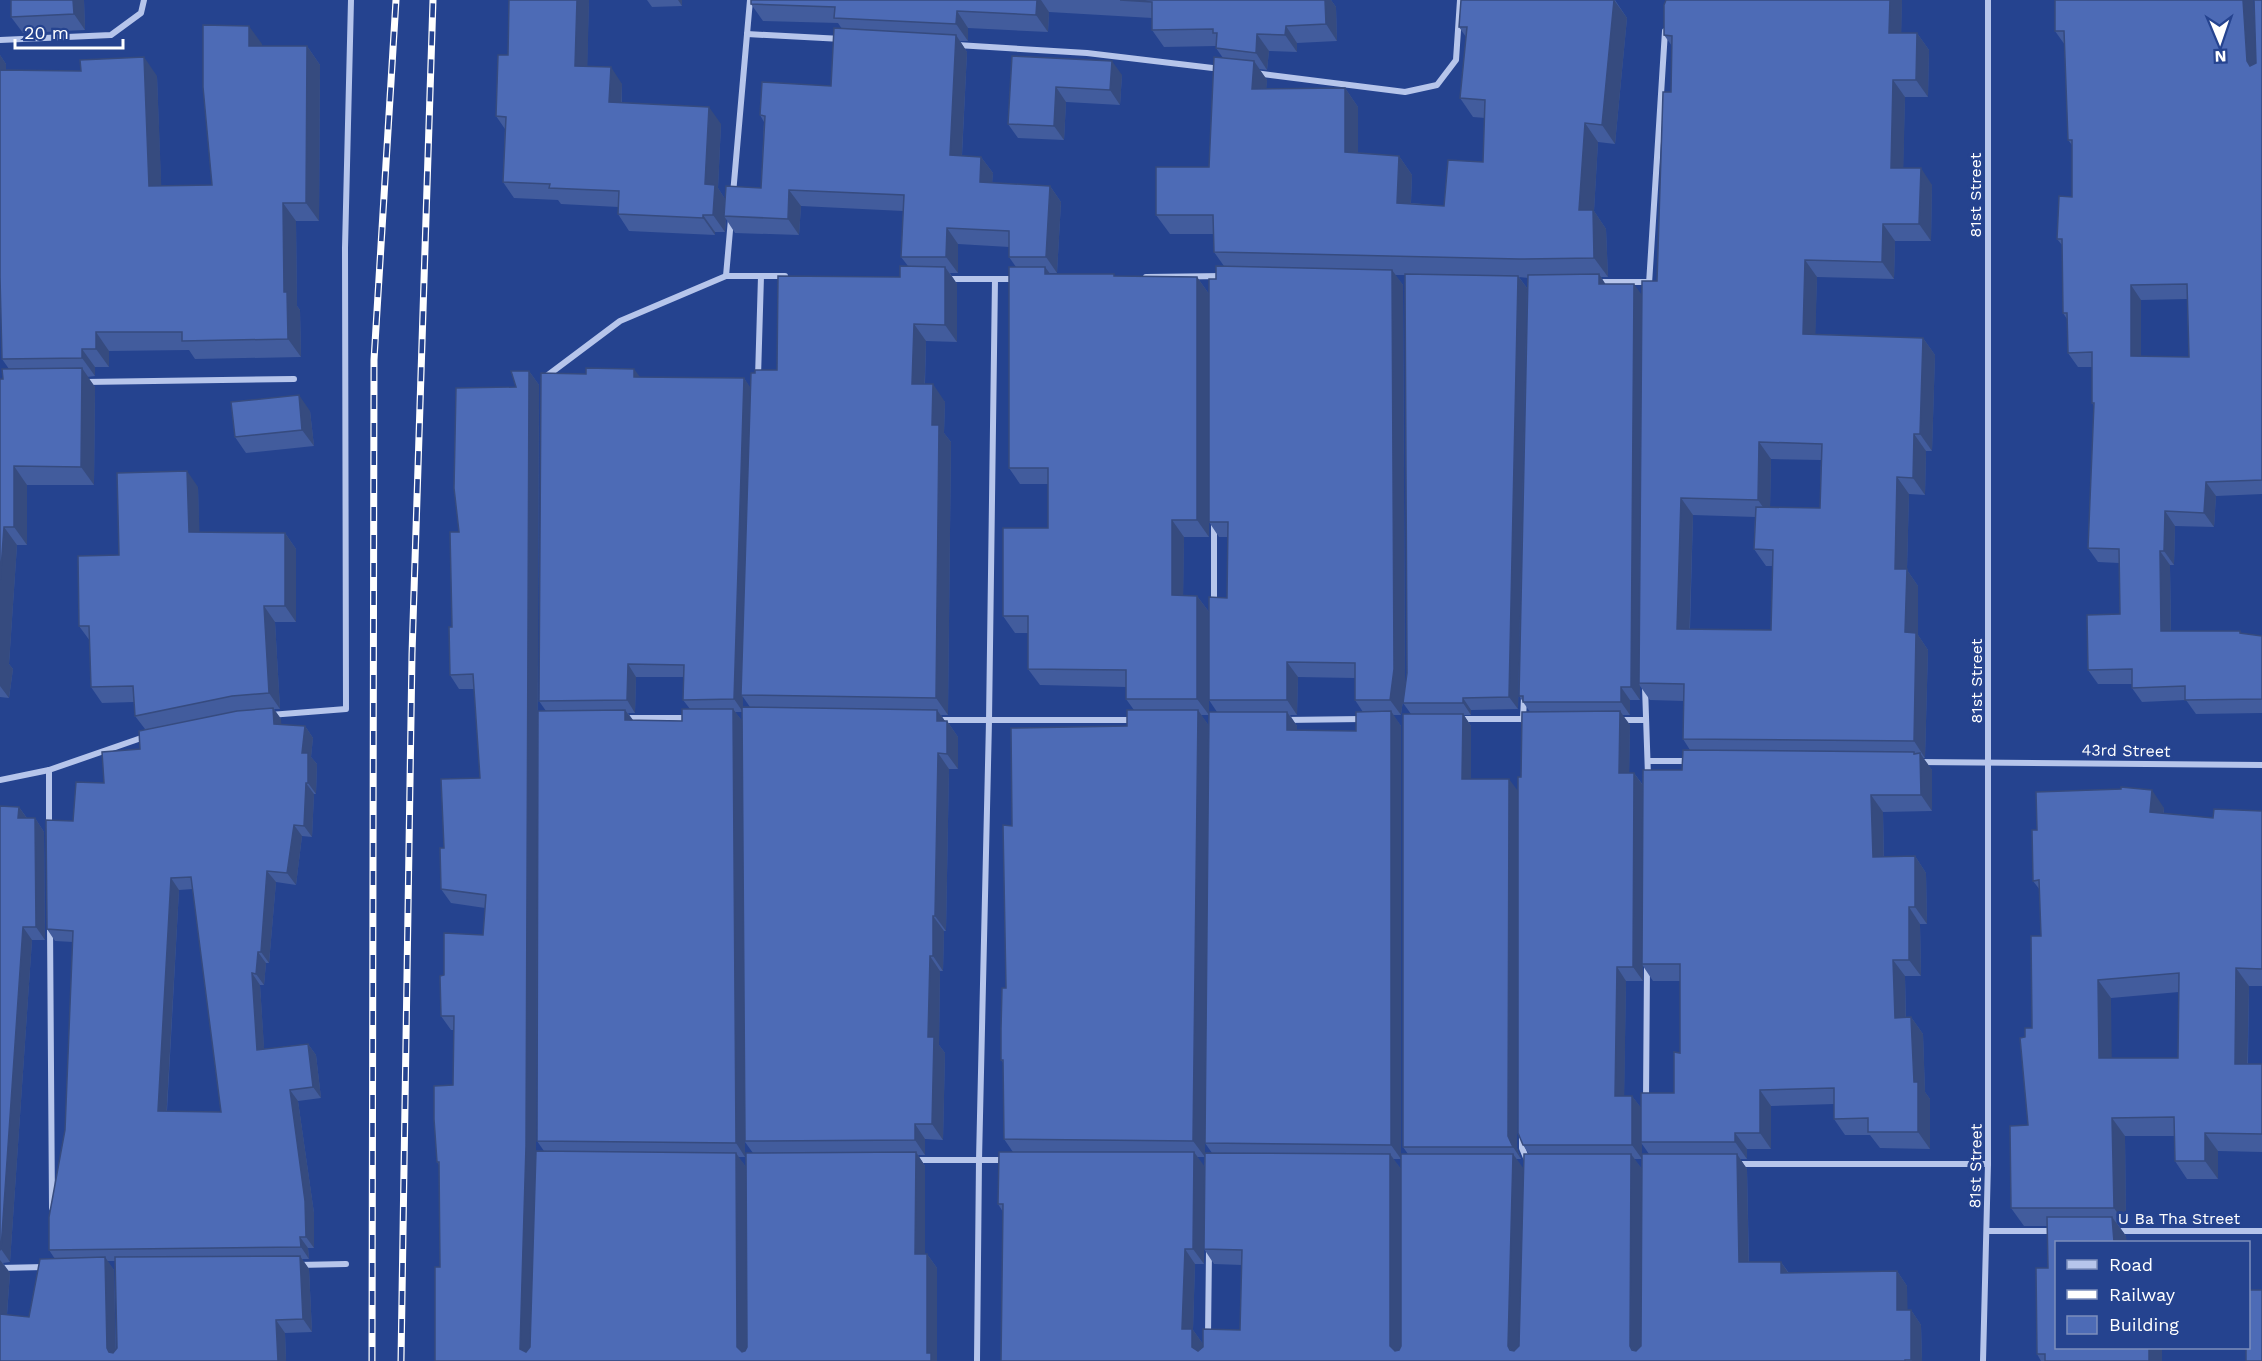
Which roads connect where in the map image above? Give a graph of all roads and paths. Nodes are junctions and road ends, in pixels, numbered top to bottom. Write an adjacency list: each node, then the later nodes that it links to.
1 (144, 0): 8 (street)
2 (351, 0): 34 (street)
3 (750, 0): 7 (street)
4 (1460, 0): 12 (street)
5 (1988, 0): 52 (street, 81st Street)
6 (1666, 24): 22 (street)
7 (747, 34): 9 (street); 13 (street)
8 (0, 40)
9 (853, 40)
10 (946, 45): 11 (street)
11 (1228, 70)
12 (1252, 73)
13 (726, 276): 14 (street); 29 (street)
14 (761, 276): 17 (street); 28 (street)
15 (1214, 276): 16 (street); 18 (street); 24 (street)
16 (1236, 276)
17 (796, 277)
18 (1133, 277)
19 (936, 279): 20 (street)
20 (995, 279): 21 (street); 46 (street)
21 (1029, 279)
22 (1649, 282): 23 (street); 25 (street)
23 (1590, 283)
24 (1214, 288)
25 (1649, 294)
26 (294, 379): 27 (street)
27 (82, 382)
28 (758, 383)
29 (544, 390)
30 (1214, 516): 31 (street)
31 (1214, 612)
32 (1524, 684): 39 (street)
33 (1645, 684): 45 (street)
34 (267, 715)
35 (703, 717): 36 (street)
36 (612, 718)
37 (1370, 719): 43 (street)
38 (1453, 719): 39 (street)
39 (1523, 719): 40 (street); 47 (street)
40 (1534, 719)
41 (932, 720): 46 (street)
42 (1143, 720): 46 (street)
43 (1274, 720)
44 (1612, 720): 45 (street)
45 (1645, 720): 49 (street)
46 (989, 721): 63 (street)
47 (1523, 731)
48 (153, 735): 54 (street)
49 (1649, 760): 50 (street); 56 (street)
50 (1696, 761)
51 (1907, 762): 52 (street, 43rd Street)
52 (1989, 762): 53 (street, 43rd Street); 67 (street, 81st Street)
53 (2262, 765)
54 (49, 770): 55 (street); 57 (street)
55 (0, 780)
56 (1648, 784)
57 (49, 841)
58 (50, 912): 68 (street)
59 (1647, 962): 60 (street)
60 (1646, 1105)
61 (1522, 1136): 65 (street)
62 (907, 1160): 63 (street)
63 (978, 1160): 64 (street); 79 (street)
64 (1013, 1160)
65 (1518, 1164)
66 (1728, 1164): 67 (street)
67 (1988, 1164): 69 (street, 81st Street)
68 (52, 1219)
69 (1987, 1231): 70 (street); 80 (street, 81st Street)
70 (2059, 1231)
71 (2107, 1231): 72 (street, U Ba Tha Street)
72 (2262, 1232)
73 (1210, 1244): 78 (street)
74 (346, 1264): 75 (street)
75 (286, 1265)
76 (52, 1266): 77 (street)
77 (0, 1268)
78 (1208, 1349)
79 (977, 1361)
80 (1983, 1361)

